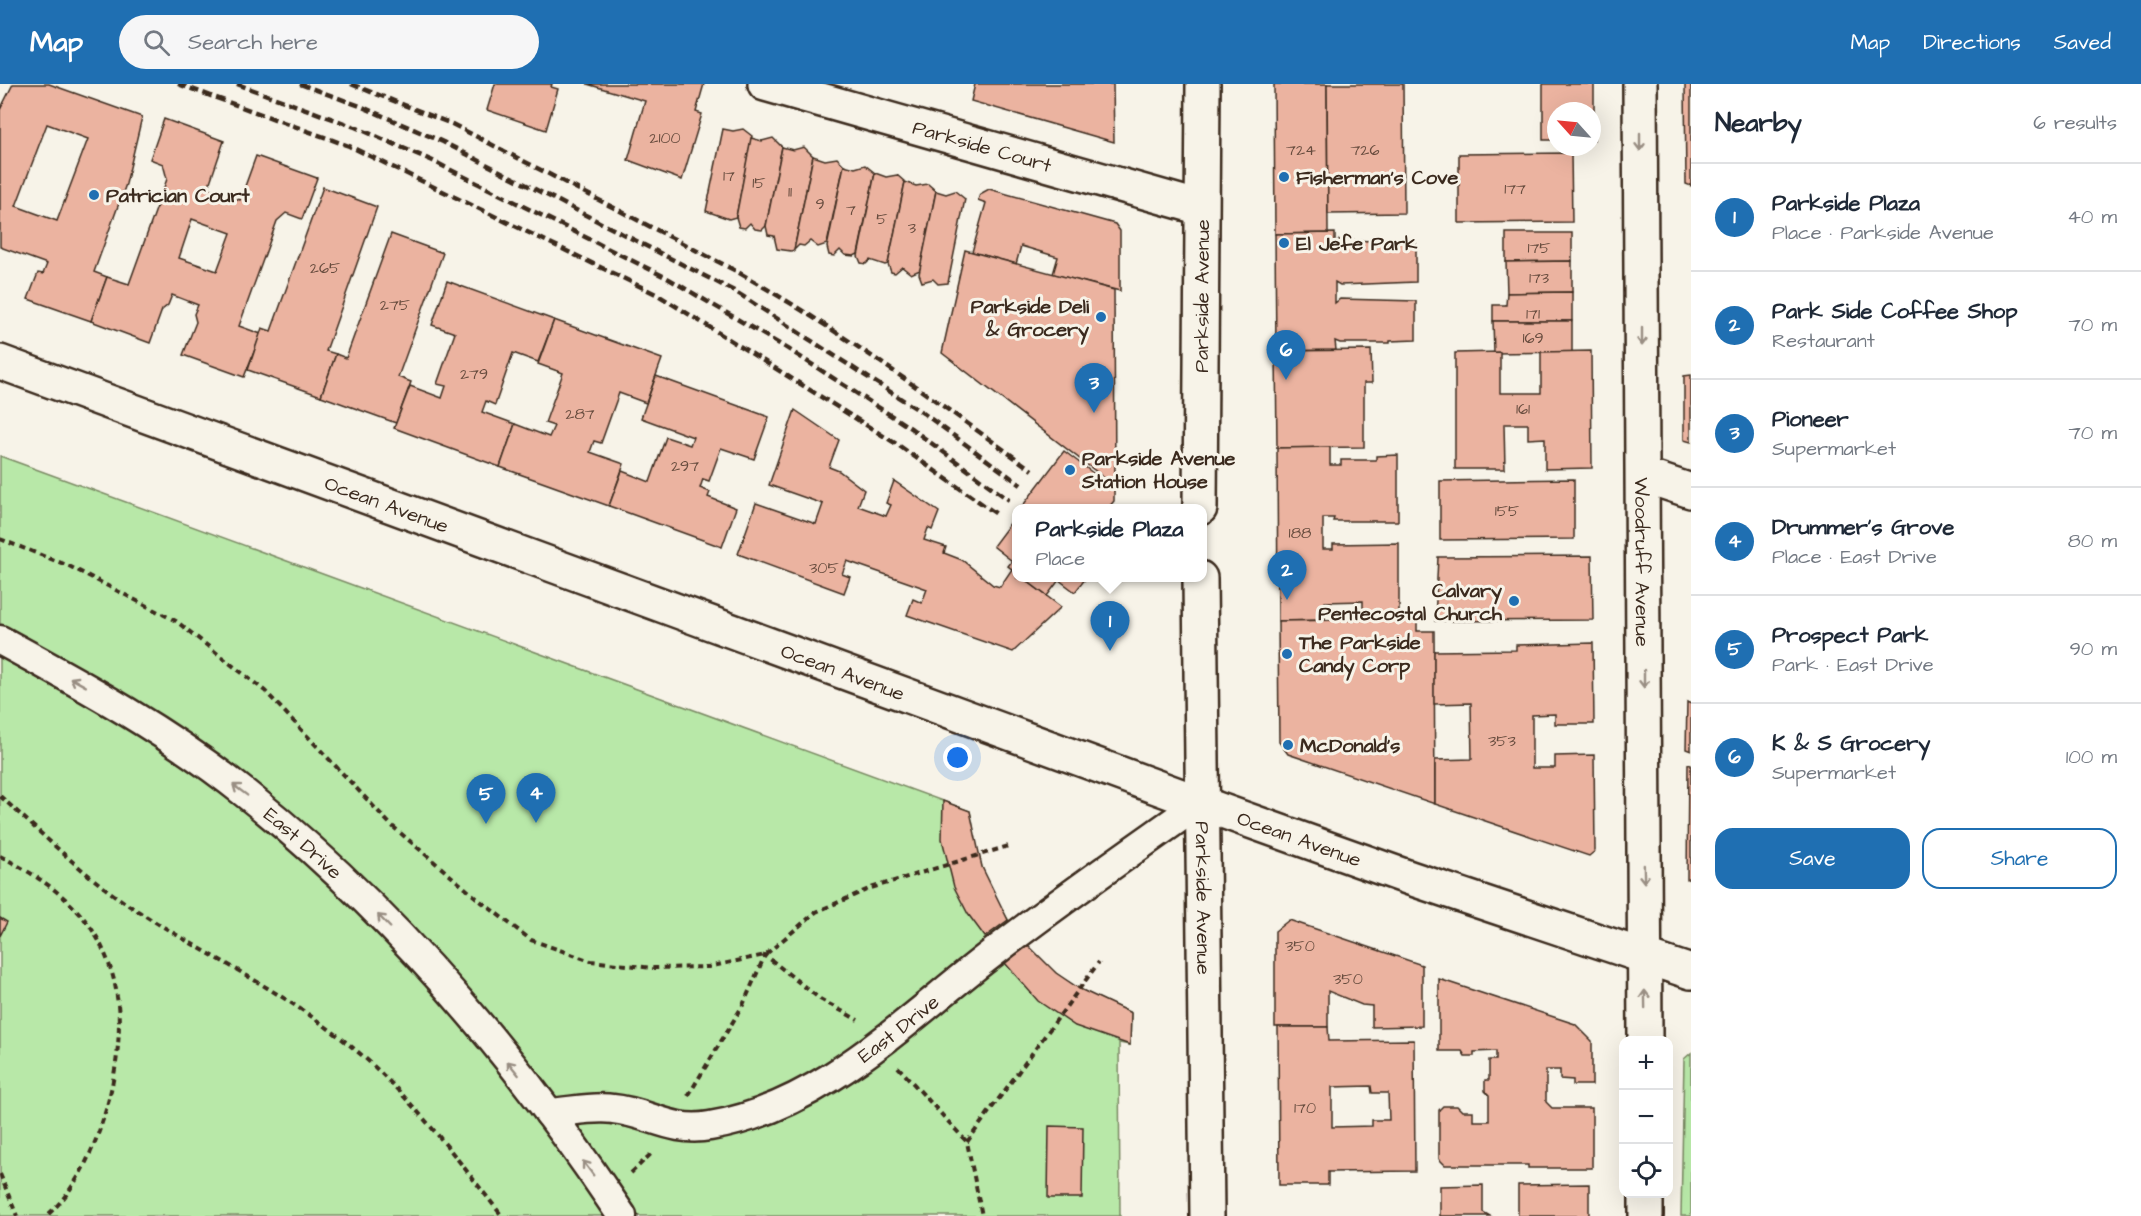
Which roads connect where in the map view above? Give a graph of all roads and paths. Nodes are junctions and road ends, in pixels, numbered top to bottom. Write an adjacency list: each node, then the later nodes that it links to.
1 (765, 84): 4 (main road, Parkside Court)
2 (1203, 84): 4 (main road, Parkside Avenue)
3 (1640, 84): 6 (main road, Woodruff Avenue, one-way to 6)
4 (1201, 208): 8 (main road, Parkside Avenue)
5 (0, 362): 13 (main road, Ocean Avenue)
6 (1643, 475): 7 (main road); 17 (main road, Woodruff Avenue, one-way to 17)
7 (1691, 491)
8 (1200, 504)
9 (0, 539): 16 (path)
10 (1200, 582): 13 (main road, Parkside Avenue)
11 (0, 640): 21 (street, East Drive, one-way to 11)
12 (0, 796): 29 (path)
13 (1200, 803): 17 (main road, Ocean Avenue); 22 (street, East Drive); 30 (main road, Parkside Avenue)
14 (1012, 844): 16 (path)
15 (1, 858): 28 (path)
16 (765, 955): 22 (path)
17 (1645, 957): 19 (main road, Ocean Avenue); 20 (main road, Woodruff Avenue, one-way to 17)
18 (1099, 962): 23 (path)
19 (1691, 972)
20 (1646, 1036)
21 (549, 1113): 22 (street, East Drive); 26 (street, East Drive, one-way to 21)
22 (670, 1126): 26 (path)
23 (968, 1142)
24 (0, 1174): 27 (path)
25 (1646, 1198): 31 (main road)
26 (615, 1205)
27 (17, 1216)
28 (46, 1216)
29 (502, 1216)
30 (1207, 1216)
31 (1646, 1216)

